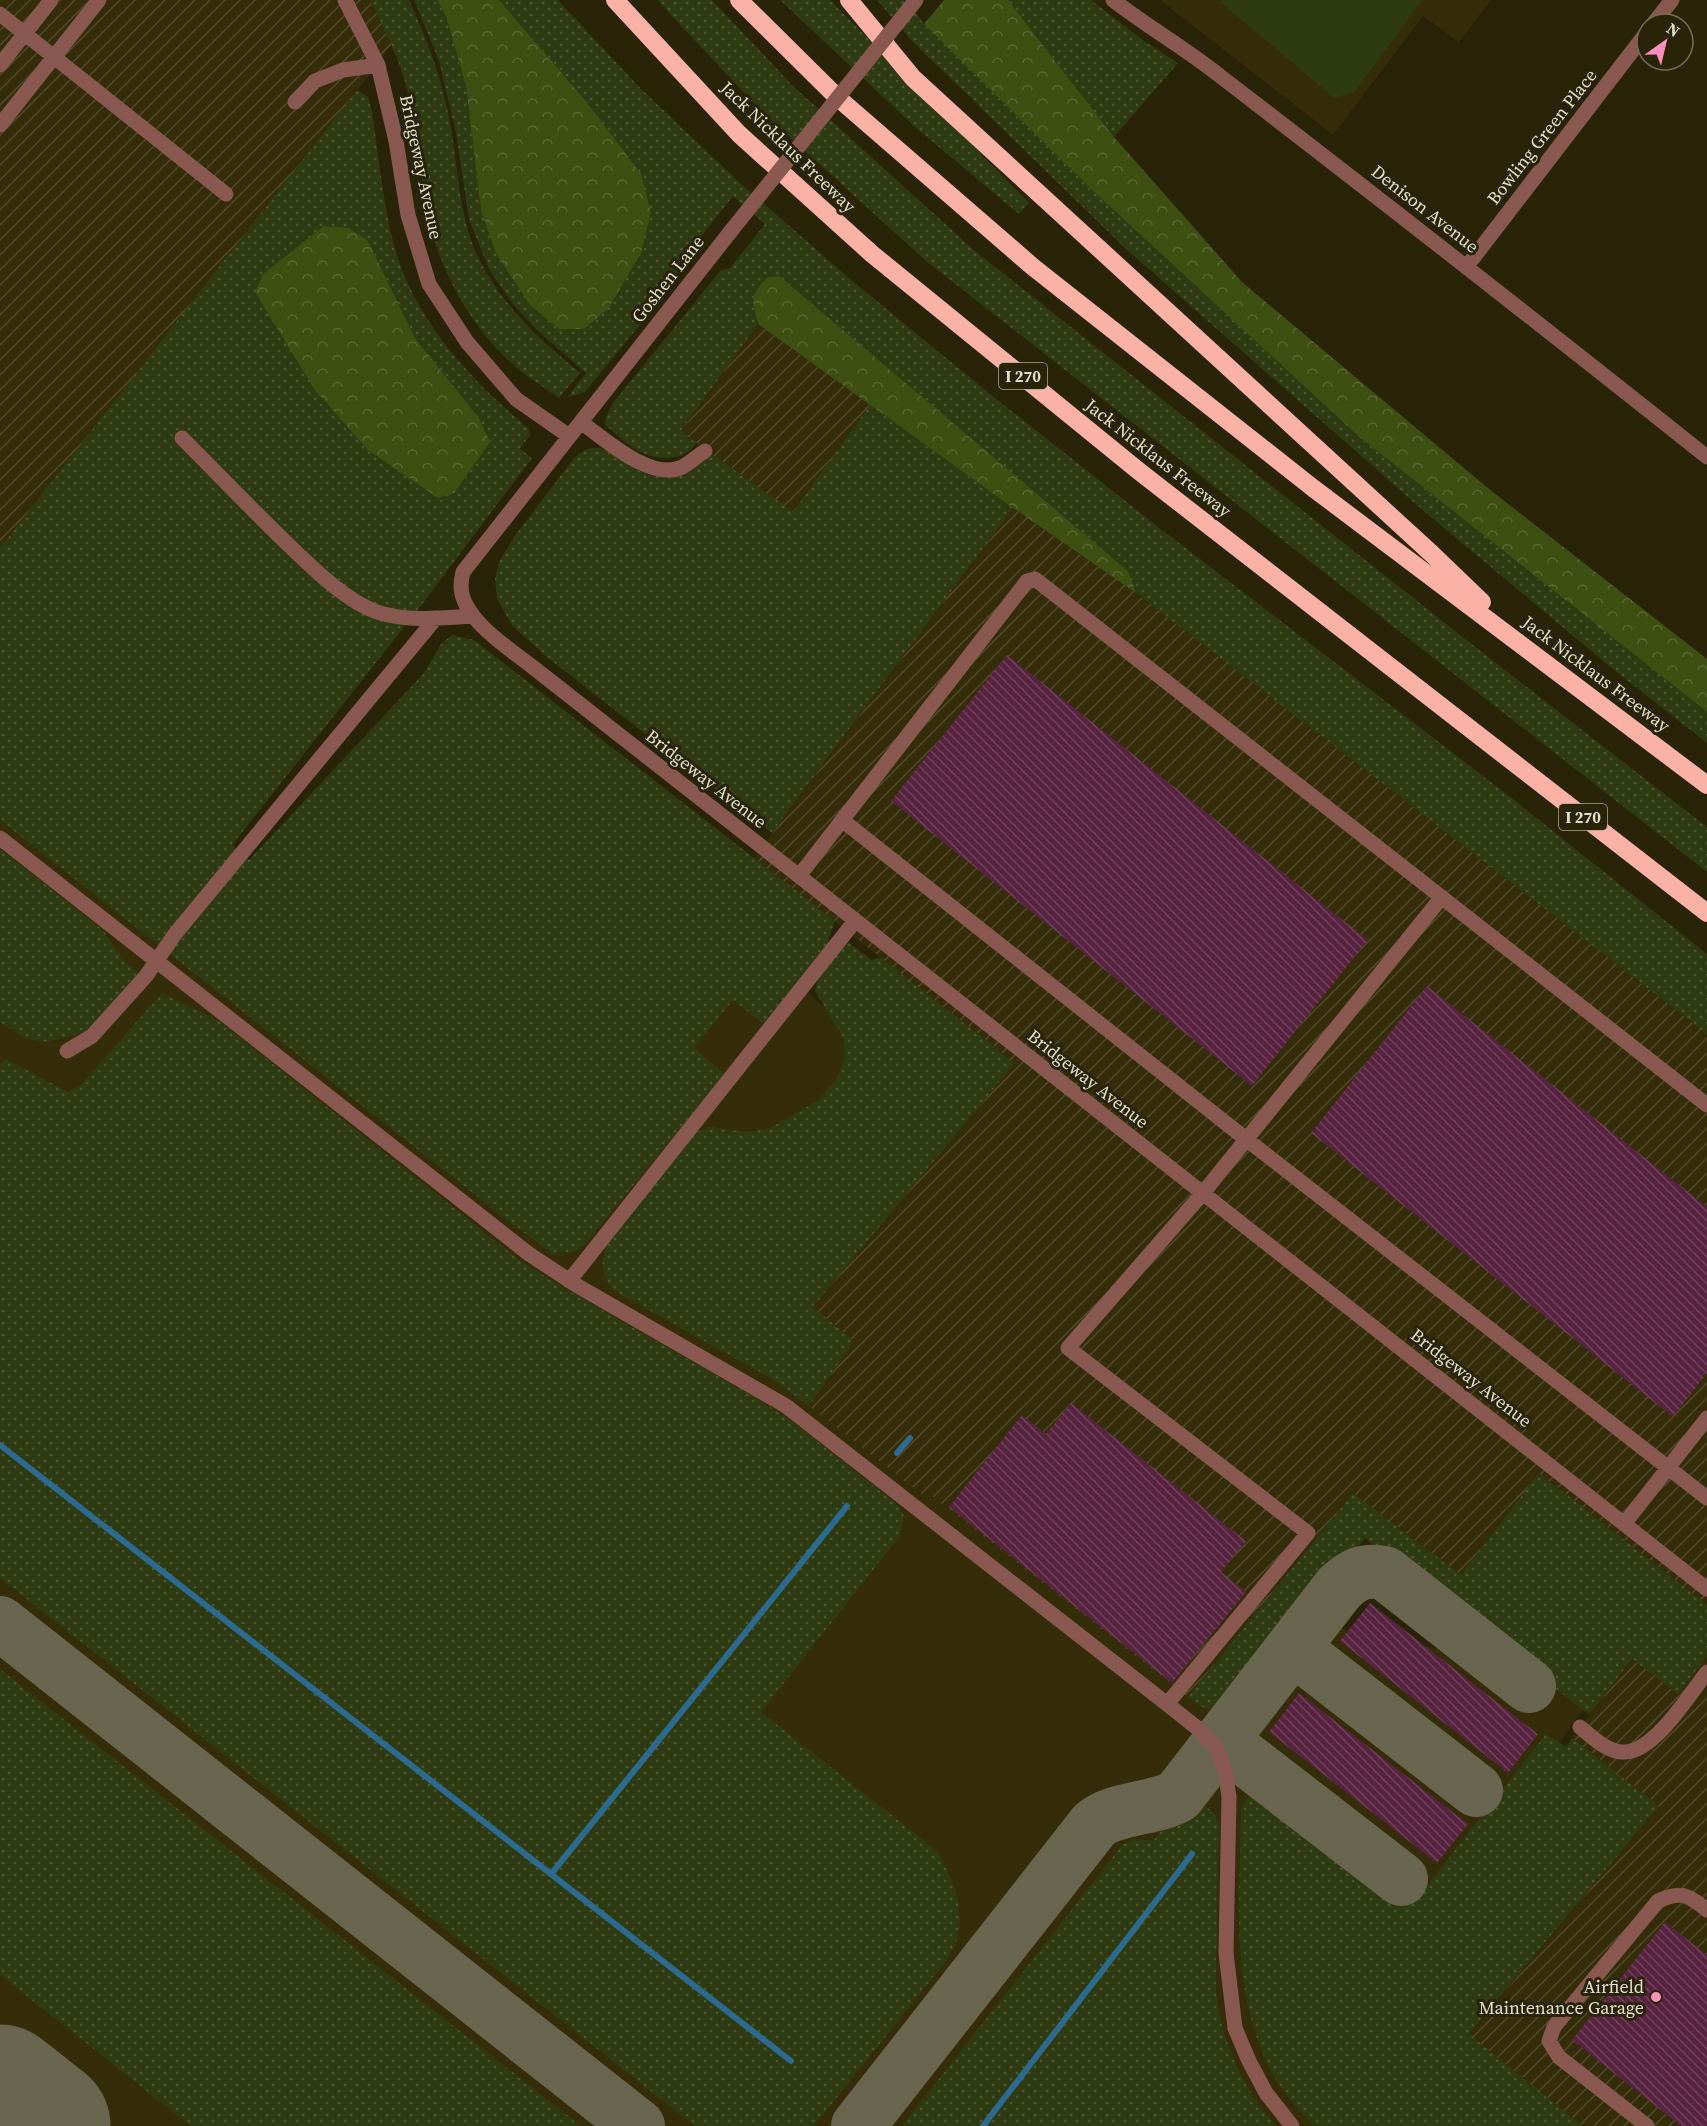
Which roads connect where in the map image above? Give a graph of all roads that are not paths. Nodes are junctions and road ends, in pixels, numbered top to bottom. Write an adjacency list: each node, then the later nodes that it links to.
1 (51, 0): 12 (street)
2 (99, 0): 14 (street)
3 (345, 0): 16 (street, Bridgeway Avenue)
4 (615, 0): 35 (highway, Jack Nicklaus Freeway / I 270)
5 (739, 0): 29 (highway, Jack Nicklaus Freeway)
6 (849, 0): 29 (highway)
7 (916, 0): 21 (street, Goshen Lane, bridge)
8 (1113, 0): 20 (street, Denison Avenue)
9 (1672, 0): 10 (street)
10 (1662, 12)
11 (0, 14): 12 (street)
12 (25, 34): 14 (street); 15 (street)
13 (1635, 48): 20 (street, Bowling Green Place)
14 (54, 57): 18 (street); 19 (street)
15 (0, 64)
16 (378, 65): 17 (street); 22 (street, Bridgeway Avenue)
17 (295, 102)
18 (0, 124)
19 (226, 194)
20 (1467, 266): 25 (street, Denison Avenue)
21 (580, 422): 22 (street, Goshen Lane); 24 (street)
22 (569, 436): 26 (street, Goshen Lane)
23 (182, 438): 28 (street)
24 (705, 451)
25 (1707, 457)
26 (460, 587): 27 (street, Bridgeway Avenue)
27 (472, 616): 28 (street); 33 (street, Bridgeway Avenue)
28 (436, 618): 37 (street)
29 (1538, 656): 30 (highway, Jack Nicklaus Freeway)
30 (1707, 785)
31 (842, 820): 33 (street); 34 (street); 40 (street)
32 (0, 838): 37 (street)
33 (799, 876): 36 (street, Bridgeway Avenue)
34 (1442, 897): 39 (street); 40 (street)
35 (1707, 913)
36 (855, 921): 41 (street, Bridgeway Avenue); 42 (street)
37 (156, 962): 38 (street); 42 (street)
38 (67, 1051)
39 (1707, 1105)
40 (1246, 1139): 41 (street); 44 (street)
41 (1203, 1193): 46 (street, Bridgeway Avenue); 49 (street)
42 (569, 1281): 49 (street)
43 (1707, 1418): 44 (street)
44 (1668, 1468): 45 (street); 46 (street)
45 (1707, 1498)
46 (1624, 1524): 47 (street, Bridgeway Avenue)
47 (1707, 1589)
48 (1707, 1672): 50 (street)
49 (1167, 1704): 52 (street)
50 (1580, 1727)
51 (1707, 1910): 53 (street)
52 (1292, 2126)
53 (1647, 2126)

